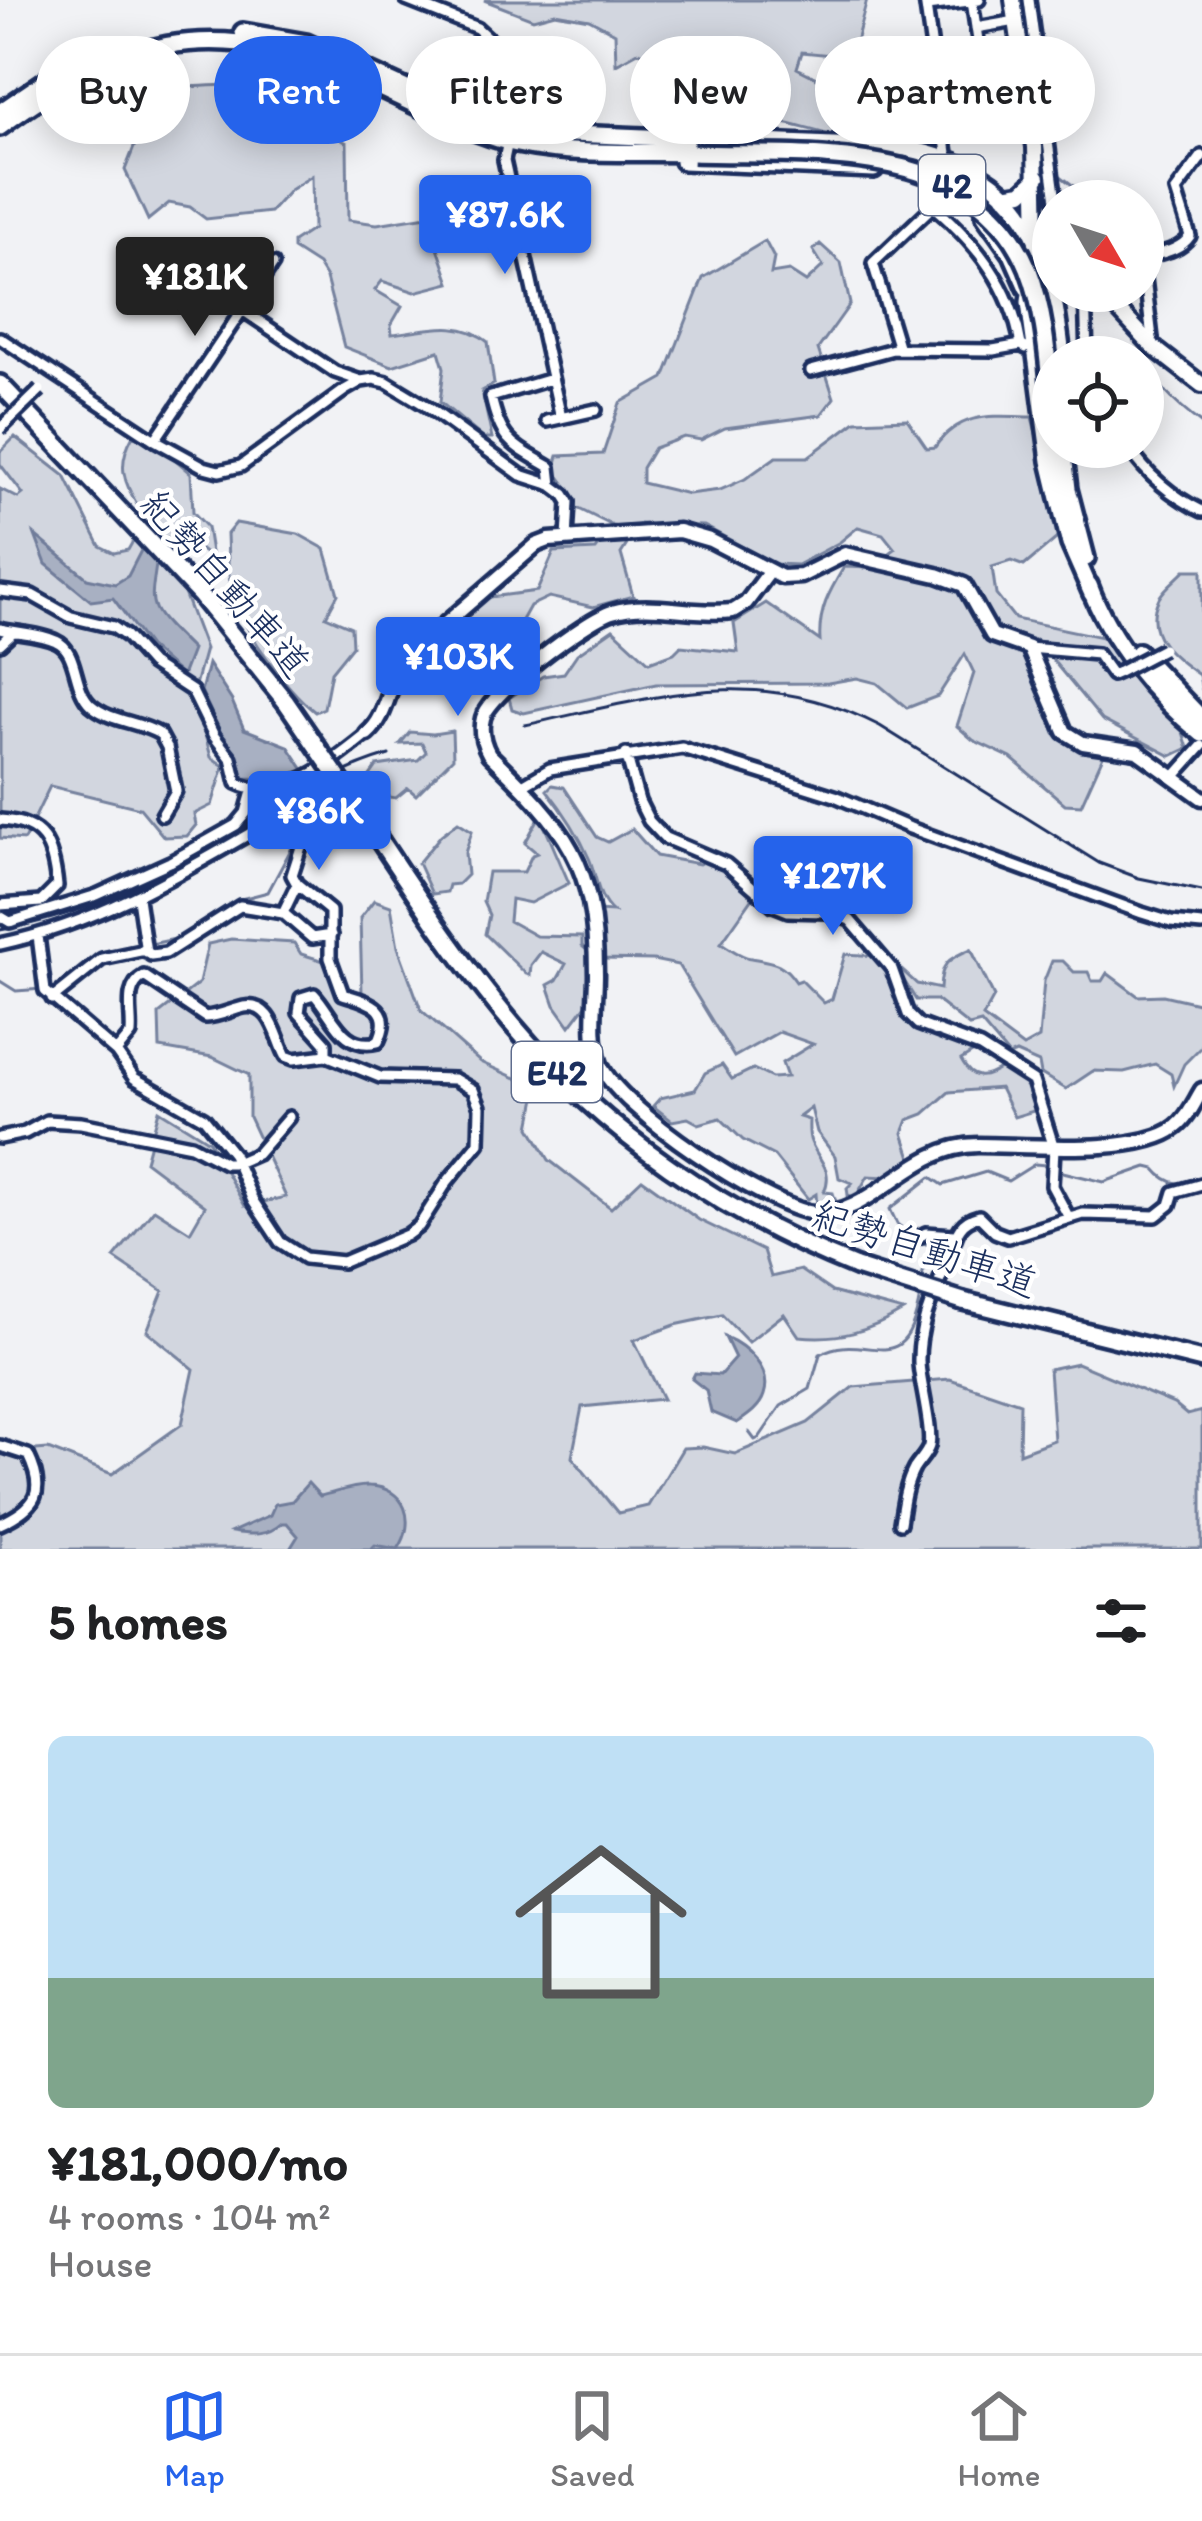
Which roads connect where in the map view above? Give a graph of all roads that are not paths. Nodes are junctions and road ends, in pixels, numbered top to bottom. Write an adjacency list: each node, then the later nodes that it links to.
1 (406, 0): 8 (street)
2 (976, 0): 5 (street); 7 (street)
3 (1013, 0): 6 (main road)
4 (1029, 0): 23 (street)
5 (925, 3): 20 (street)
6 (1016, 21): 7 (street); 21 (main road)
7 (976, 28): 9 (street)
8 (487, 36)
9 (977, 36)
10 (406, 88): 12 (highway, 42)
11 (406, 101): 13 (highway, 42)
12 (0, 112)
13 (0, 127)
14 (606, 137): 20 (highway, 42)
15 (507, 144): 47 (street)
16 (531, 144): 24 (highway, 42)
17 (588, 144): 18 (highway, 42)
18 (693, 151): 37 (highway, 42, bridge); 38 (highway, 42, bridge)
19 (1202, 156): 30 (street)
20 (950, 160): 24 (street); 25 (highway, 42)
21 (1038, 177): 22 (main road); 25 (main road)
22 (1038, 180)
23 (1053, 180)
24 (942, 187): 26 (highway, 42); 27 (street)
25 (1004, 195): 28 (highway, 42)
26 (974, 203): 29 (highway, 42); 33 (highway, 42)
27 (933, 206): 41 (street); 42 (street)
28 (1032, 228)
29 (1032, 233)
30 (1164, 253)
31 (273, 264): 34 (street)
32 (1032, 274): 33 (highway, 42)
33 (1029, 297): 36 (highway, 42)
34 (242, 309): 48 (street); 55 (street)
35 (1121, 312): 39 (main road)
36 (1043, 336)
37 (1045, 336)
38 (1049, 336)
39 (1144, 336)
40 (0, 338): 46 (street)
41 (1021, 345): 42 (street); 43 (street)
42 (899, 349): 45 (street)
43 (1032, 349)
44 (1164, 355): 50 (main road)
45 (811, 371)
46 (52, 374): 54 (street, bridge); 55 (street)
47 (551, 379): 52 (street); 60 (street)
48 (361, 381): 55 (street); 60 (street)
49 (0, 384): 108 (highway, 紀勢自動車道 / E42, bridge)
50 (1202, 385)
51 (596, 410): 52 (street)
52 (561, 418): 53 (street)
53 (547, 421)
54 (0, 429)
55 (155, 440)
56 (1057, 468): 65 (highway, 42)
57 (1065, 468): 65 (highway, 42)
58 (1068, 468): 71 (highway, 42)
59 (1144, 468): 61 (street)
60 (551, 484): 62 (street)
61 (1202, 511)
62 (567, 539): 63 (street); 72 (street)
63 (770, 571): 69 (street); 78 (street)
64 (0, 591): 79 (street)
65 (1092, 594): 73 (highway, 42)
66 (0, 629): 67 (street)
67 (13, 632): 68 (street); 83 (street)
68 (0, 644)
69 (1029, 648): 70 (street, bridge); 77 (street)
70 (1163, 649)
71 (1202, 719)
72 (367, 734): 76 (street)
73 (1202, 734)
74 (1202, 746): 77 (street)
75 (626, 754): 78 (street); 91 (street); 102 (street)
76 (326, 769): 79 (street); 80 (street)
77 (1175, 776): 81 (street)
78 (521, 786): 102 (street)
79 (253, 788): 90 (street)
80 (319, 794): 82 (street); 85 (street)
81 (1202, 798)
82 (283, 814): 85 (street); 87 (street)
83 (162, 815)
84 (0, 820): 88 (street)
85 (305, 830): 86 (street)
86 (297, 884): 89 (street); 92 (street)
87 (138, 898): 93 (street); 95 (street)
88 (0, 904)
89 (283, 913): 92 (street); 95 (street)
90 (0, 916)
91 (1202, 926)
92 (331, 934): 98 (street)
93 (38, 936): 94 (street); 96 (street)
94 (0, 944)
95 (146, 952): 96 (street)
96 (52, 999): 97 (street)
97 (116, 1052): 98 (street); 103 (street)
98 (326, 1055): 103 (street)
99 (1202, 1090): 102 (street)
100 (289, 1117): 103 (street)
101 (0, 1138): 103 (street)
102 (1053, 1160): 105 (street)
103 (236, 1163)
104 (1202, 1184): 105 (street)
105 (1068, 1216): 106 (street)
106 (954, 1235): 107 (street); 110 (street)
107 (916, 1237)
108 (1202, 1360)
109 (0, 1446): 111 (street)
110 (900, 1523)
111 (0, 1524)

